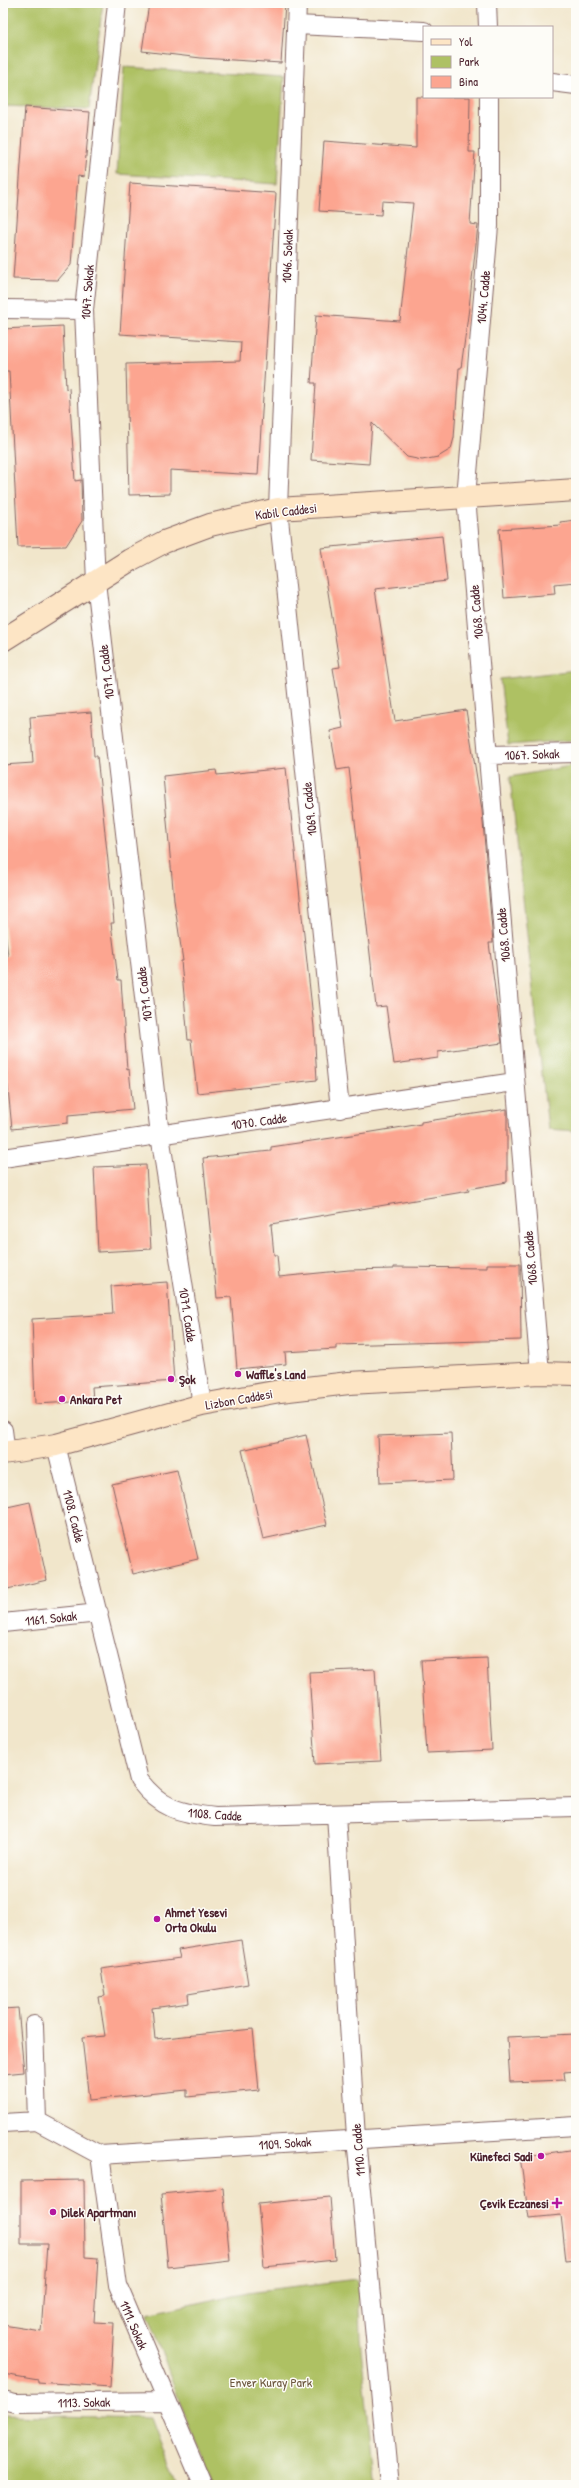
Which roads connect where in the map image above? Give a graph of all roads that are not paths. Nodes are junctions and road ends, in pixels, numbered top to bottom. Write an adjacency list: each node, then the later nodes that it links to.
1 (117, 3): 11 (street, 1047. Sokak)
2 (297, 3): 4 (street, 1046. Sokak)
3 (488, 3): 5 (street)
4 (296, 25): 6 (street); 14 (street, 1046. Sokak)
5 (488, 26)
6 (423, 31)
7 (553, 82): 8 (street)
8 (576, 85)
9 (490, 98): 13 (street, 1044. Cadde)
10 (3, 309): 11 (street)
11 (84, 310): 15 (street, 1047. Sokak)
12 (576, 490): 13 (main road, Kabil Caddesi)
13 (466, 497): 14 (main road, Kabil Caddesi); 18 (street, 1068. Cadde)
14 (278, 509): 15 (main road, Kabil Caddesi); 20 (street, 1069. Cadde)
15 (96, 582): 16 (main road, Kabil Caddesi); 21 (street, 1071. Cadde)
16 (3, 640)
17 (576, 753): 18 (street, 1067. Sokak)
18 (488, 755): 19 (street, 1068. Cadde)
19 (515, 1082): 20 (street, 1070. Cadde); 23 (street, 1068. Cadde)
20 (340, 1108): 21 (street, 1070. Cadde)
21 (160, 1135): 22 (street, 1070. Cadde); 25 (street, 1071. Cadde)
22 (3, 1158)
23 (540, 1373): 24 (main road, Lizbon Caddesi); 25 (main road, Lizbon Caddesi)
24 (576, 1374)
25 (202, 1405): 27 (main road, Lizbon Caddesi)
26 (3, 1430): 28 (street)
27 (56, 1445): 28 (main road, Lizbon Caddesi); 29 (street, 1108. Cadde)
28 (4, 1454)
29 (99, 1614): 30 (street, 1161. Sokak); 32 (street, 1108. Cadde)
30 (3, 1623)
31 (576, 1807): 32 (street, 1108. Cadde)
32 (336, 1814): 37 (street, 1110. Cadde)
33 (34, 2025): 34 (street)
34 (37, 2121): 35 (street); 38 (street)
35 (3, 2123)
36 (576, 2126): 37 (street, 1109. Sokak)
37 (356, 2138): 38 (street, 1109. Sokak); 42 (street, 1110. Cadde)
38 (100, 2155): 40 (street, 1111. Sokak)
39 (3, 2400): 40 (street, 1113. Sokak)
40 (166, 2401): 41 (street, 1111. Sokak)
41 (203, 2485)
42 (389, 2485)

